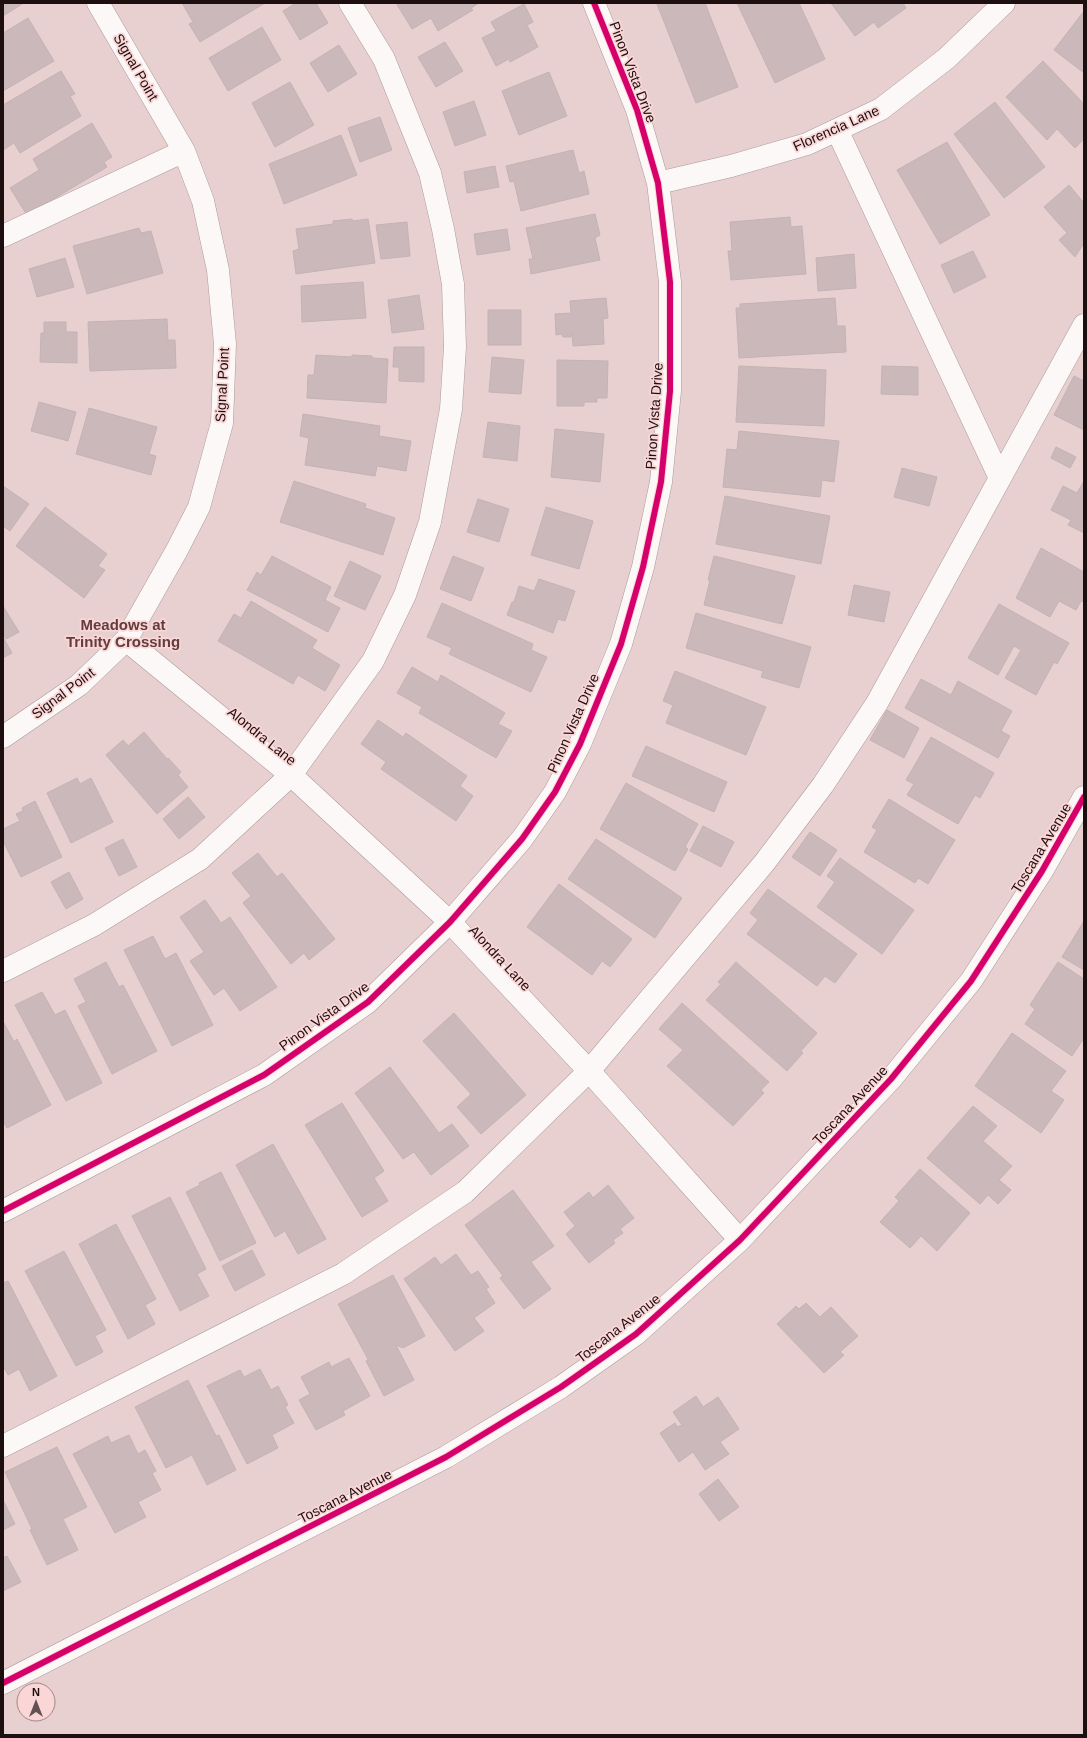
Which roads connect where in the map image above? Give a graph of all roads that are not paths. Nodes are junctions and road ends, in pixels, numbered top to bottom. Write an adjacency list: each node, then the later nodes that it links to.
1 (98, 3): 6 (street, Signal Point)
2 (350, 3): 13 (street)
3 (594, 3): 7 (street, Pinon Vista Drive)
4 (1004, 3): 5 (street, Florencia Lane)
5 (837, 130): 7 (street, Florencia Lane); 10 (street)
6 (184, 151): 8 (street); 11 (street, Signal Point)
7 (658, 183): 15 (street, Pinon Vista Drive)
8 (3, 236)
9 (1084, 325): 10 (street)
10 (1000, 478): 17 (street)
11 (126, 640): 12 (street, Signal Point); 13 (street, Alondra Lane)
12 (3, 737)
13 (291, 775): 15 (street, Alondra Lane); 16 (street)
14 (1084, 797): 19 (street, Toscana Avenue)
15 (450, 922): 17 (street, Alondra Lane); 18 (street, Pinon Vista Drive)
16 (3, 971)
17 (589, 1071): 19 (street, Alondra Lane); 20 (street)
18 (3, 1211)
19 (740, 1240): 21 (street, Toscana Avenue)
20 (3, 1446)
21 (3, 1684)

